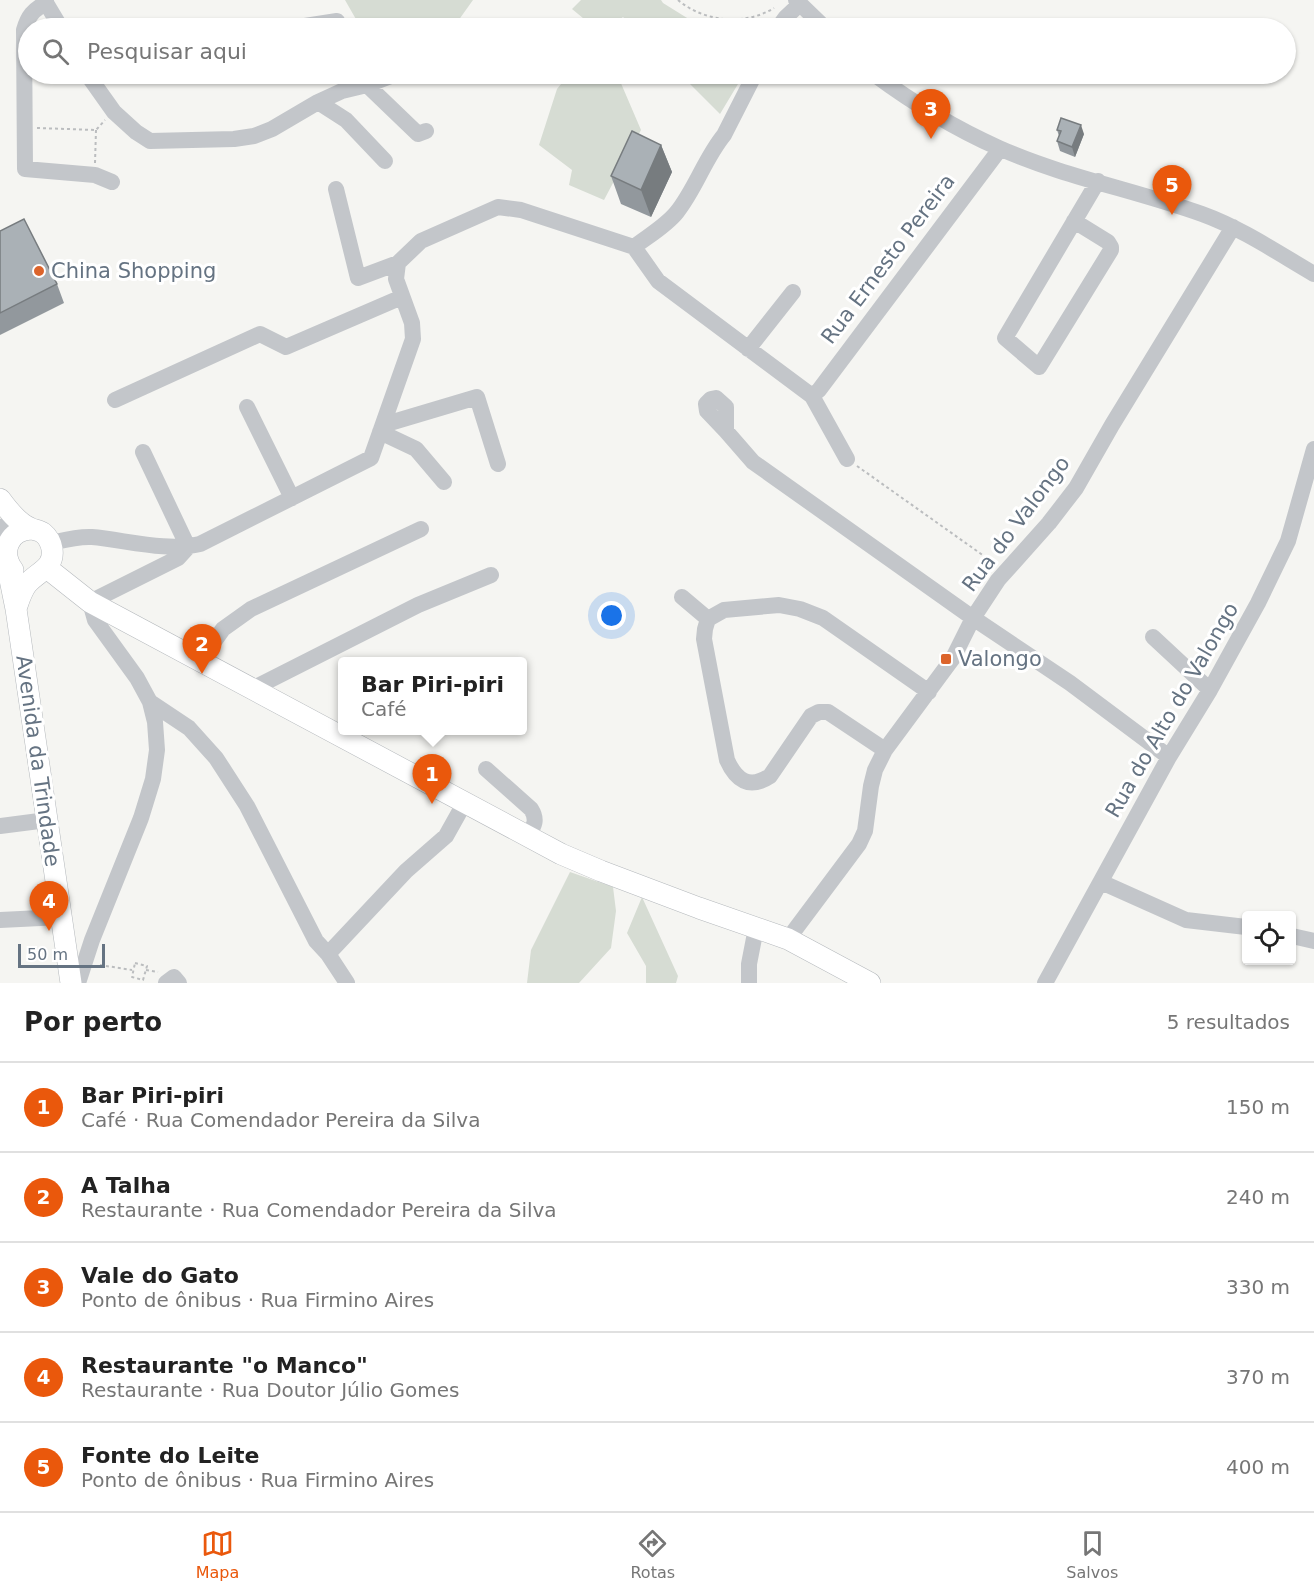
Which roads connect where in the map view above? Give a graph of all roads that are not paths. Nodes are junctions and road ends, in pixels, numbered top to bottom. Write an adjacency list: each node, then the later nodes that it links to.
1 (46, 1): 3 (street); 4 (street)
2 (798, 2): 5 (street); 6 (street)
3 (27, 18)
4 (55, 18)
5 (785, 18)
6 (815, 18)
7 (25, 84): 17 (street)
8 (94, 84): 12 (street)
9 (750, 84): 21 (street)
10 (887, 84): 14 (street)
11 (367, 85): 12 (street); 13 (street)
12 (318, 102): 15 (street)
13 (426, 131)
14 (1000, 149): 16 (street); 27 (street, Rua Ernesto Pereira)
15 (385, 160)
16 (1098, 181): 19 (street); 20 (street)
17 (112, 182)
18 (336, 189): 22 (street)
19 (1074, 221): 19 (street)
20 (1233, 227): 23 (street); 50 (street, Rua do Valongo)
21 (634, 247): 22 (street); 26 (street)
22 (398, 263): 25 (street)
23 (1314, 274)
24 (793, 292): 26 (street)
25 (402, 297): 28 (street); 30 (street)
26 (748, 349): 27 (street)
27 (812, 396): 34 (street)
28 (115, 400)
29 (247, 407): 37 (street)
30 (381, 428): 35 (street); 36 (street); 37 (street)
31 (726, 431): 50 (street)
32 (1314, 449): 55 (street, Rua do Alto do Valongo)
33 (143, 452): 43 (street)
34 (847, 459)
35 (498, 464)
36 (444, 482)
37 (292, 498): 43 (street)
38 (0, 500): 39 (main road, Avenida da Trindade); 40 (main road)
39 (2, 527): 44 (main road, Avenida da Trindade)
40 (31, 529): 42 (main road); 44 (main road)
41 (420, 529): 53 (street)
42 (51, 543): 43 (street); 45 (main road)
43 (188, 547): 48 (street)
44 (4, 555): 45 (main road); 49 (main road, Avenida da Trindade)
45 (41, 572): 48 (main road); 49 (main road)
46 (491, 575): 54 (street)
47 (682, 597): 51 (street)
48 (90, 602): 53 (main road); 57 (street)
49 (16, 609): 64 (main road, Avenida da Trindade)
50 (974, 618): 56 (street, Rua do Valongo); 61 (street)
51 (708, 619): 56 (street); 60 (street)
52 (1153, 637): 55 (street)
53 (200, 661): 54 (main road)
54 (252, 689): 58 (main road)
55 (1210, 690): 61 (street, Rua do Alto do Valongo)
56 (929, 692): 60 (street, Rua do Valongo)
57 (150, 702): 74 (street); 77 (street)
58 (338, 735)
59 (339, 735): 63 (main road)
60 (885, 750): 73 (street, Rua do Valongo)
61 (1169, 757): 67 (street, Rua do Alto do Valongo)
62 (486, 769): 66 (street)
63 (465, 802): 66 (main road); 77 (street)
64 (47, 820): 65 (street); 68 (main road, Avenida da Trindade)
65 (0, 826)
66 (528, 836): 71 (main road)
67 (1101, 882): 70 (street); 85 (street, Rua do Alto do Valongo)
68 (61, 916): 69 (street); 76 (main road, Avenida da Trindade)
69 (0, 920)
70 (1242, 927)
71 (756, 928): 73 (main road); 83 (street)
72 (1296, 937): 75 (street)
73 (788, 939): 84 (main road)
74 (92, 940): 76 (street); 79 (street)
75 (1314, 941)
76 (65, 942): 78 (main road, Avenida da Trindade)
77 (328, 954): 82 (street)
78 (71, 983)
79 (78, 983)
80 (166, 983): 81 (street)
81 (179, 983)
82 (347, 983)
83 (750, 983)
84 (869, 983)
85 (1046, 983)

